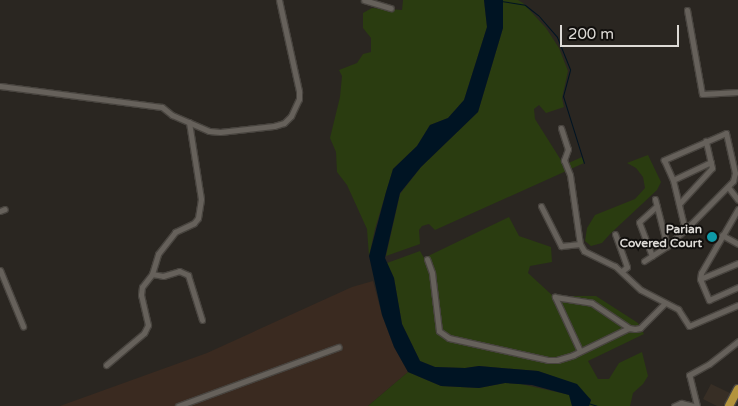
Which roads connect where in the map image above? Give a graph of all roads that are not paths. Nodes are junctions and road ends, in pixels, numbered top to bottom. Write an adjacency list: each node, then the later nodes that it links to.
1 (279, 0): 7 (street)
2 (364, 0): 3 (street)
3 (392, 8)
4 (687, 10): 6 (street)
5 (0, 86): 7 (street)
6 (738, 92)
7 (188, 122): 31 (street)
8 (562, 128): 22 (street)
9 (706, 141): 10 (street); 11 (street); 12 (street)
10 (711, 162): 11 (street); 15 (street)
11 (673, 180): 15 (street)
12 (728, 187): 14 (street); 19 (street)
13 (655, 199): 17 (street)
14 (738, 200)
15 (679, 204): 19 (street)
16 (541, 206): 22 (street)
17 (657, 206): 24 (street); 25 (street)
18 (738, 209): 21 (street)
19 (685, 230): 24 (street)
20 (615, 234): 30 (street)
21 (722, 235): 23 (street); 32 (street)
22 (580, 244): 30 (street)
23 (738, 244)
24 (667, 246): 25 (street)
25 (652, 256): 27 (street)
26 (427, 260): 42 (street)
27 (644, 261)
28 (738, 262): 32 (street)
29 (0, 270): 33 (street)
30 (622, 271): 35 (street)
31 (152, 274): 37 (street); 43 (street)
32 (700, 276): 34 (street)
33 (2, 282): 38 (street)
34 (738, 287)
35 (666, 303): 36 (street); 39 (street)
36 (738, 305)
37 (202, 320)
38 (23, 326)
39 (629, 328): 42 (street); 42 (street)
40 (738, 341): 47 (street)
41 (338, 347): 45 (street)
42 (580, 351)
43 (106, 364)
44 (738, 390): 48 (highway)
45 (178, 406)
46 (674, 406): 47 (street)
47 (695, 406)
48 (729, 406)

